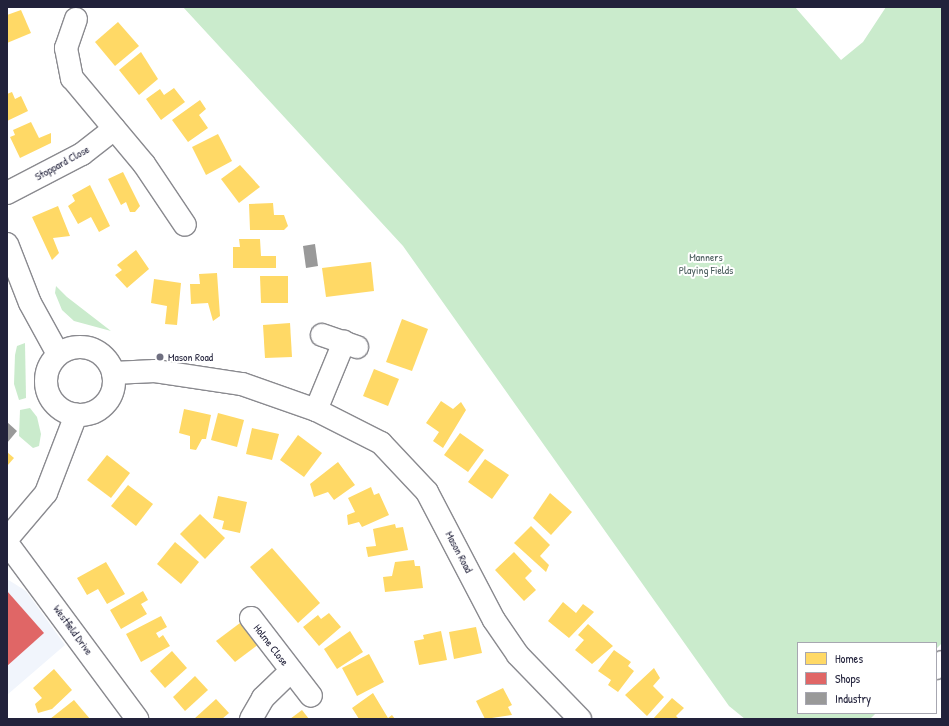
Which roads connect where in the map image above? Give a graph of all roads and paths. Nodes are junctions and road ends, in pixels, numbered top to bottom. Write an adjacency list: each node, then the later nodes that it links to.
1 (76, 19): 2 (street)
2 (114, 129): 3 (street, Stoppard Close); 4 (street)
3 (7, 193)
4 (185, 225)
5 (7, 244): 7 (street)
6 (322, 335): 9 (street)
7 (58, 354): 8 (street); 10 (street)
8 (113, 373): 9 (street, Mason Road); 10 (street)
9 (316, 410): 18 (street, Mason Road)
10 (76, 415): 11 (street)
11 (7, 539)
12 (7, 542): 16 (street, Westfield Drive)
13 (251, 618): 14 (street, Holme Close)
14 (292, 671): 15 (street, Holme Close); 17 (street, Holme Close)
15 (311, 696)
16 (134, 718)
17 (251, 719)
18 (580, 719)

